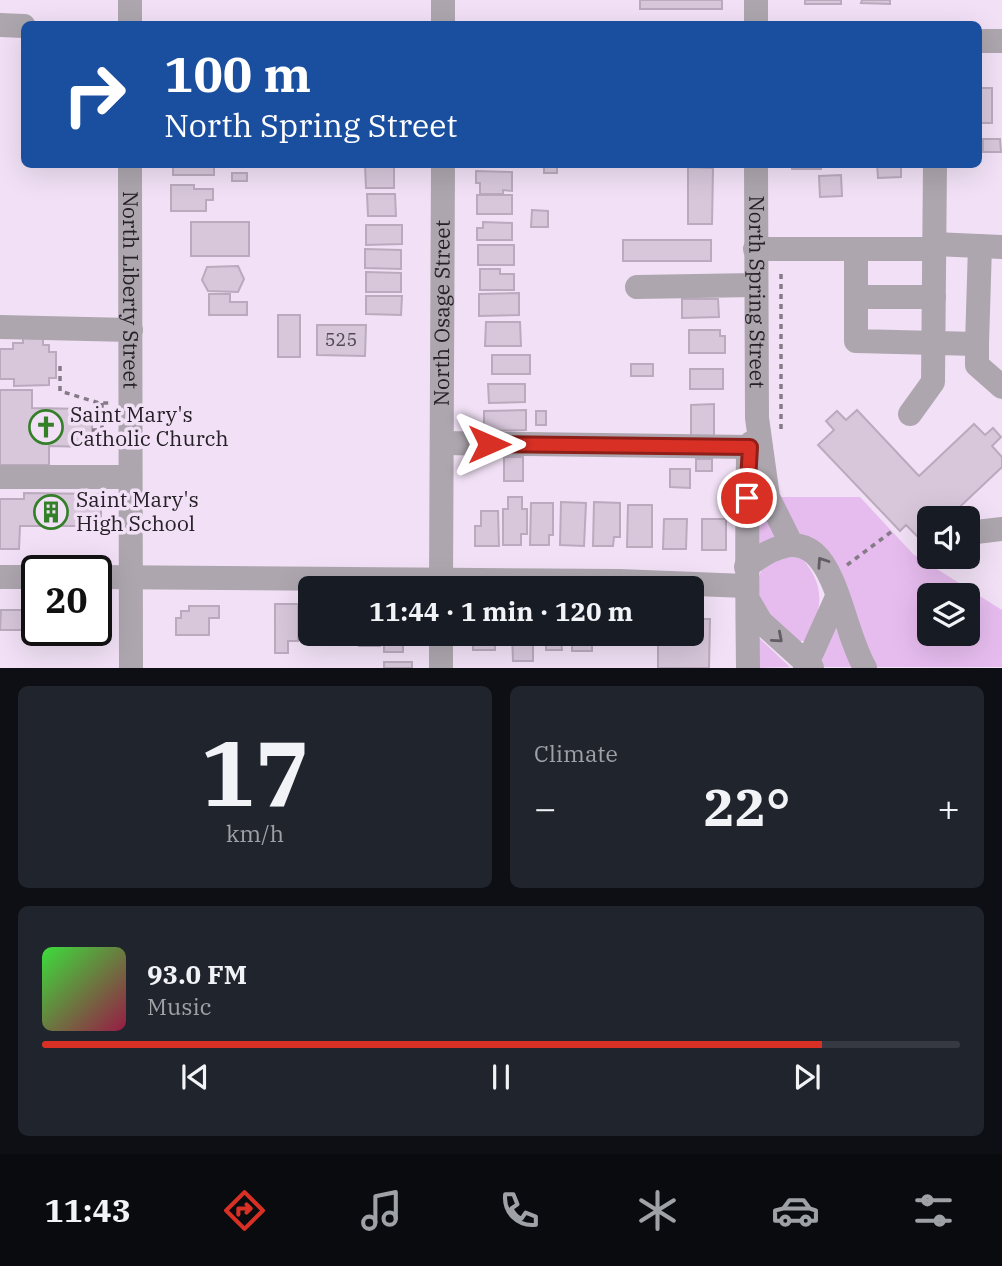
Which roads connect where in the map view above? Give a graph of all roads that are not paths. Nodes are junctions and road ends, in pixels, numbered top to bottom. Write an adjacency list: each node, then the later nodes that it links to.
1 (130, 0): 4 (street)
2 (443, 0): 5 (street)
3 (756, 0): 6 (street)
4 (130, 21)
5 (443, 21)
6 (756, 21)
7 (0, 25): 8 (street)
8 (21, 26)
9 (982, 41): 10 (street)
10 (1002, 41)
11 (130, 168): 24 (street, North Liberty Street)
12 (443, 168): 30 (street, North Osage Street)
13 (756, 168): 17 (street, North Spring Street)
14 (934, 168): 15 (street)
15 (934, 246): 16 (street); 18 (street); 22 (street)
16 (991, 247): 26 (street)
17 (755, 249): 18 (street); 19 (street, North Spring Street)
18 (856, 250): 21 (street)
19 (755, 285): 20 (street); 29 (street, North Spring Street)
20 (637, 287)
21 (856, 297): 22 (street); 25 (street)
22 (934, 297): 25 (street)
23 (0, 327): 24 (street)
24 (131, 330): 33 (street, North Liberty Street)
25 (934, 341): 26 (street); 28 (street)
26 (978, 344): 27 (street)
27 (1002, 387)
28 (910, 414)
29 (757, 418): 31 (street, North Spring Street); 36 (street, North Spring Street)
30 (442, 443): 31 (street); 37 (street, North Osage Street)
31 (750, 447): 44 (street, North Spring Street)
32 (0, 477): 33 (street)
33 (130, 477): 41 (street, North Liberty Street)
34 (1002, 529): 35 (street)
35 (980, 532)
36 (791, 543): 44 (street); 45 (street, one-way to 36)
37 (441, 576)
38 (0, 577): 39 (street)
39 (21, 577)
40 (112, 578): 41 (street)
41 (131, 578): 42 (street); 48 (street, North Liberty Street)
42 (298, 581)
43 (704, 586): 44 (street)
44 (747, 586): 47 (street, one-way to 47); 50 (street, North Spring Street)
45 (837, 597): 47 (street); 51 (street)
46 (441, 646): 49 (street)
47 (808, 666)
48 (131, 667)
49 (441, 667)
50 (748, 667)
51 (865, 667)

